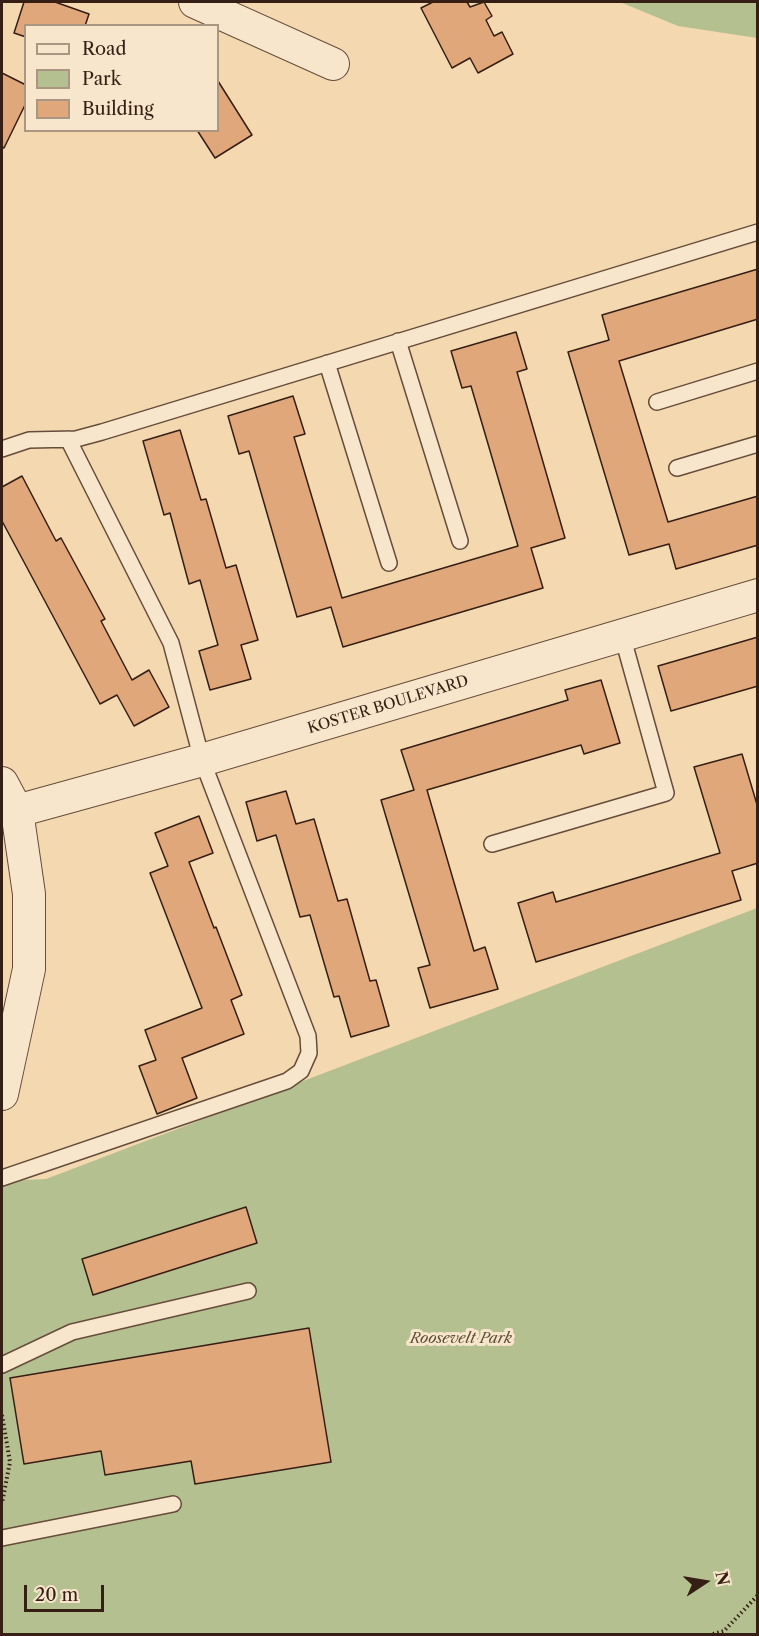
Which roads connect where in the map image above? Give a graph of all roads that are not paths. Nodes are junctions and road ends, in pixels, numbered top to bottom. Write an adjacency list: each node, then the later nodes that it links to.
1 (195, 2): 2 (street)
2 (333, 64)
3 (758, 232): 4 (lane)
4 (398, 341): 5 (lane); 12 (lane)
5 (327, 363): 8 (lane); 13 (lane)
6 (758, 370): 7 (lane)
7 (657, 402)
8 (68, 439): 10 (lane); 16 (lane)
9 (758, 444): 11 (lane)
10 (2, 449)
11 (677, 468)
12 (460, 541)
13 (389, 563)
14 (758, 595): 15 (street, KOSTER BOULEVARD)
15 (622, 635): 16 (street, KOSTER BOULEVARD); 19 (lane)
16 (202, 760): 18 (street, KOSTER BOULEVARD); 21 (lane)
17 (2, 783): 18 (street)
18 (17, 811): 20 (street)
19 (492, 844)
20 (2, 1094)
21 (2, 1178)
22 (248, 1291): 23 (lane)
23 (2, 1365)
24 (173, 1504): 25 (lane)
25 (2, 1538)

